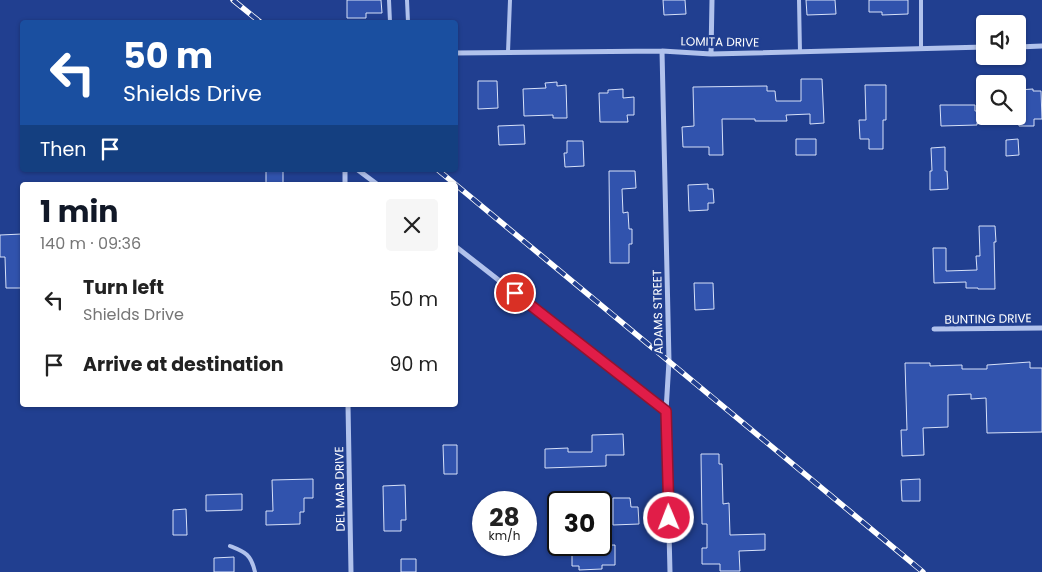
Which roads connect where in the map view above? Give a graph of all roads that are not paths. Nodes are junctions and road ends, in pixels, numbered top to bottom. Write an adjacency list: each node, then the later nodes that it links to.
1 (389, 0): 7 (lane)
2 (407, 0): 8 (lane)
3 (510, 0): 14 (lane)
4 (712, 0): 17 (street)
5 (799, 0): 15 (lane)
6 (921, 0): 12 (lane)
7 (390, 20)
8 (408, 20)
9 (1042, 46): 10 (street)
10 (1026, 47)
11 (976, 48): 12 (street, LOMITA DRIVE)
12 (921, 49): 15 (street, LOMITA DRIVE)
13 (662, 51): 14 (street, LOMITA DRIVE); 17 (street, LOMITA DRIVE); 24 (street, ADAMS STREET)
14 (508, 52): 16 (street, LOMITA DRIVE)
15 (800, 52): 17 (street, LOMITA DRIVE)
16 (458, 53)
17 (711, 54)
18 (361, 172): 19 (street)
19 (374, 182)
20 (458, 248): 24 (street)
21 (1042, 328): 22 (street, BUNTING DRIVE)
22 (934, 330)
23 (348, 407): 27 (street, DEL MAR DRIVE)
24 (666, 411): 28 (street, ADAMS STREET)
25 (230, 546): 26 (lane)
26 (255, 572)
27 (351, 572)
28 (670, 572)

